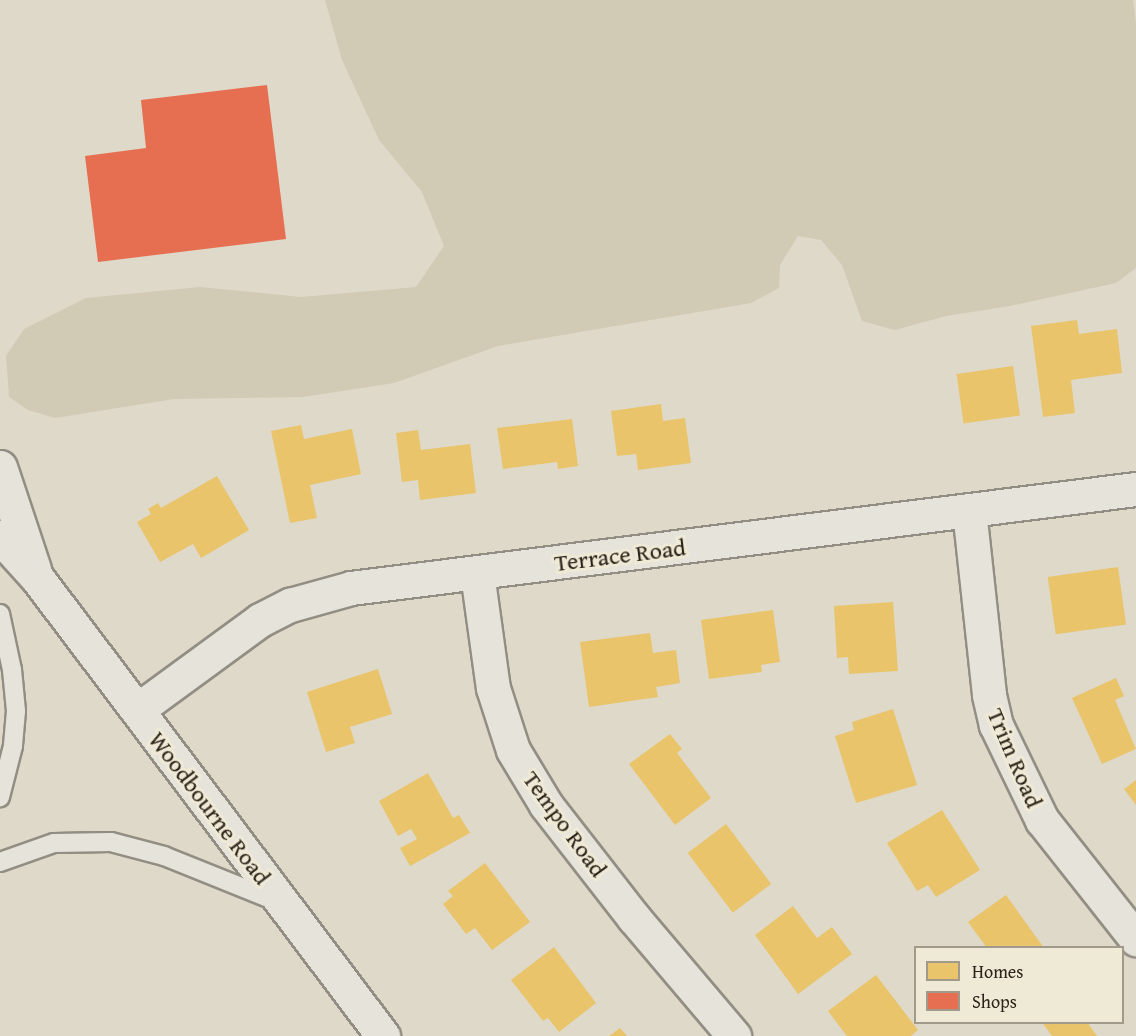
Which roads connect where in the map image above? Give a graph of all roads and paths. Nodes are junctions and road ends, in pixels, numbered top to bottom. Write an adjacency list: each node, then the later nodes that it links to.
1 (0, 467): 6 (street, Woodbourne Road)
2 (1136, 489): 3 (street, Terrace Road)
3 (969, 510): 5 (street, Terrace Road); 12 (street, Trim Road)
4 (0, 537): 6 (street, Woodbourne Road)
5 (477, 573): 8 (street, Terrace Road); 14 (street, Tempo Road)
6 (38, 579): 8 (street, Woodbourne Road)
7 (0, 614): 9 (lane)
8 (136, 710): 11 (street, Woodbourne Road)
9 (0, 797)
10 (0, 862): 11 (lane)
11 (283, 904): 13 (street, Woodbourne Road)
12 (1136, 939)
13 (383, 1036)
14 (734, 1036)

